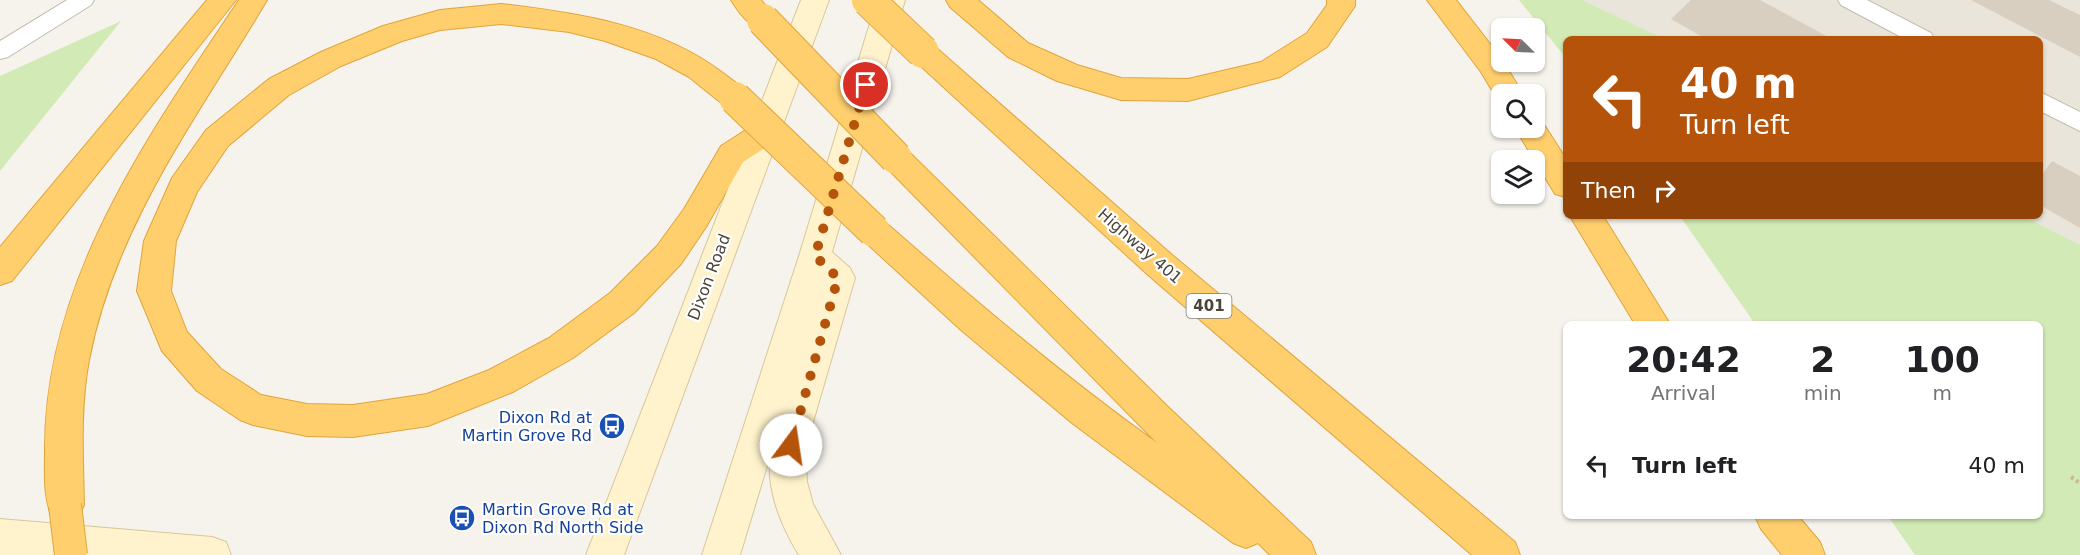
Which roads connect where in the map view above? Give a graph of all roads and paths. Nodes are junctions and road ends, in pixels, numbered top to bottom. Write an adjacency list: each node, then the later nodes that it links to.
1 (83, 0): 13 (street)
2 (222, 0): 22 (highway)
3 (253, 0): 28 (highway, bridge)
4 (815, 0): 17 (main road, Dixon Road)
5 (868, 0): 35 (highway, Highway 401 / 401, bridge)
6 (891, 0): 21 (main road)
7 (960, 0): 8 (highway)
8 (1341, 0)
9 (1441, 0): 14 (highway)
10 (1849, 0): 12 (street)
11 (754, 10): 34 (highway, bridge)
12 (1917, 36)
13 (0, 51)
14 (1503, 84)
15 (2043, 103): 16 (street)
16 (2080, 122)
17 (763, 135): 30 (main road, Dixon Road); 33 (highway, bridge)
18 (1536, 138): 19 (highway)
19 (1563, 180)
20 (1588, 219): 23 (highway)
21 (815, 256): 31 (main road); 32 (main road)
22 (0, 271)
23 (1651, 321)
24 (2071, 477): 25 (path)
25 (2080, 483)
26 (1776, 519): 36 (highway)
27 (0, 537): 29 (main road)
28 (71, 555)
29 (212, 555)
30 (605, 555)
31 (721, 555)
32 (822, 555)
33 (1280, 555)
34 (1297, 555)
35 (1501, 555)
36 (1806, 555)

